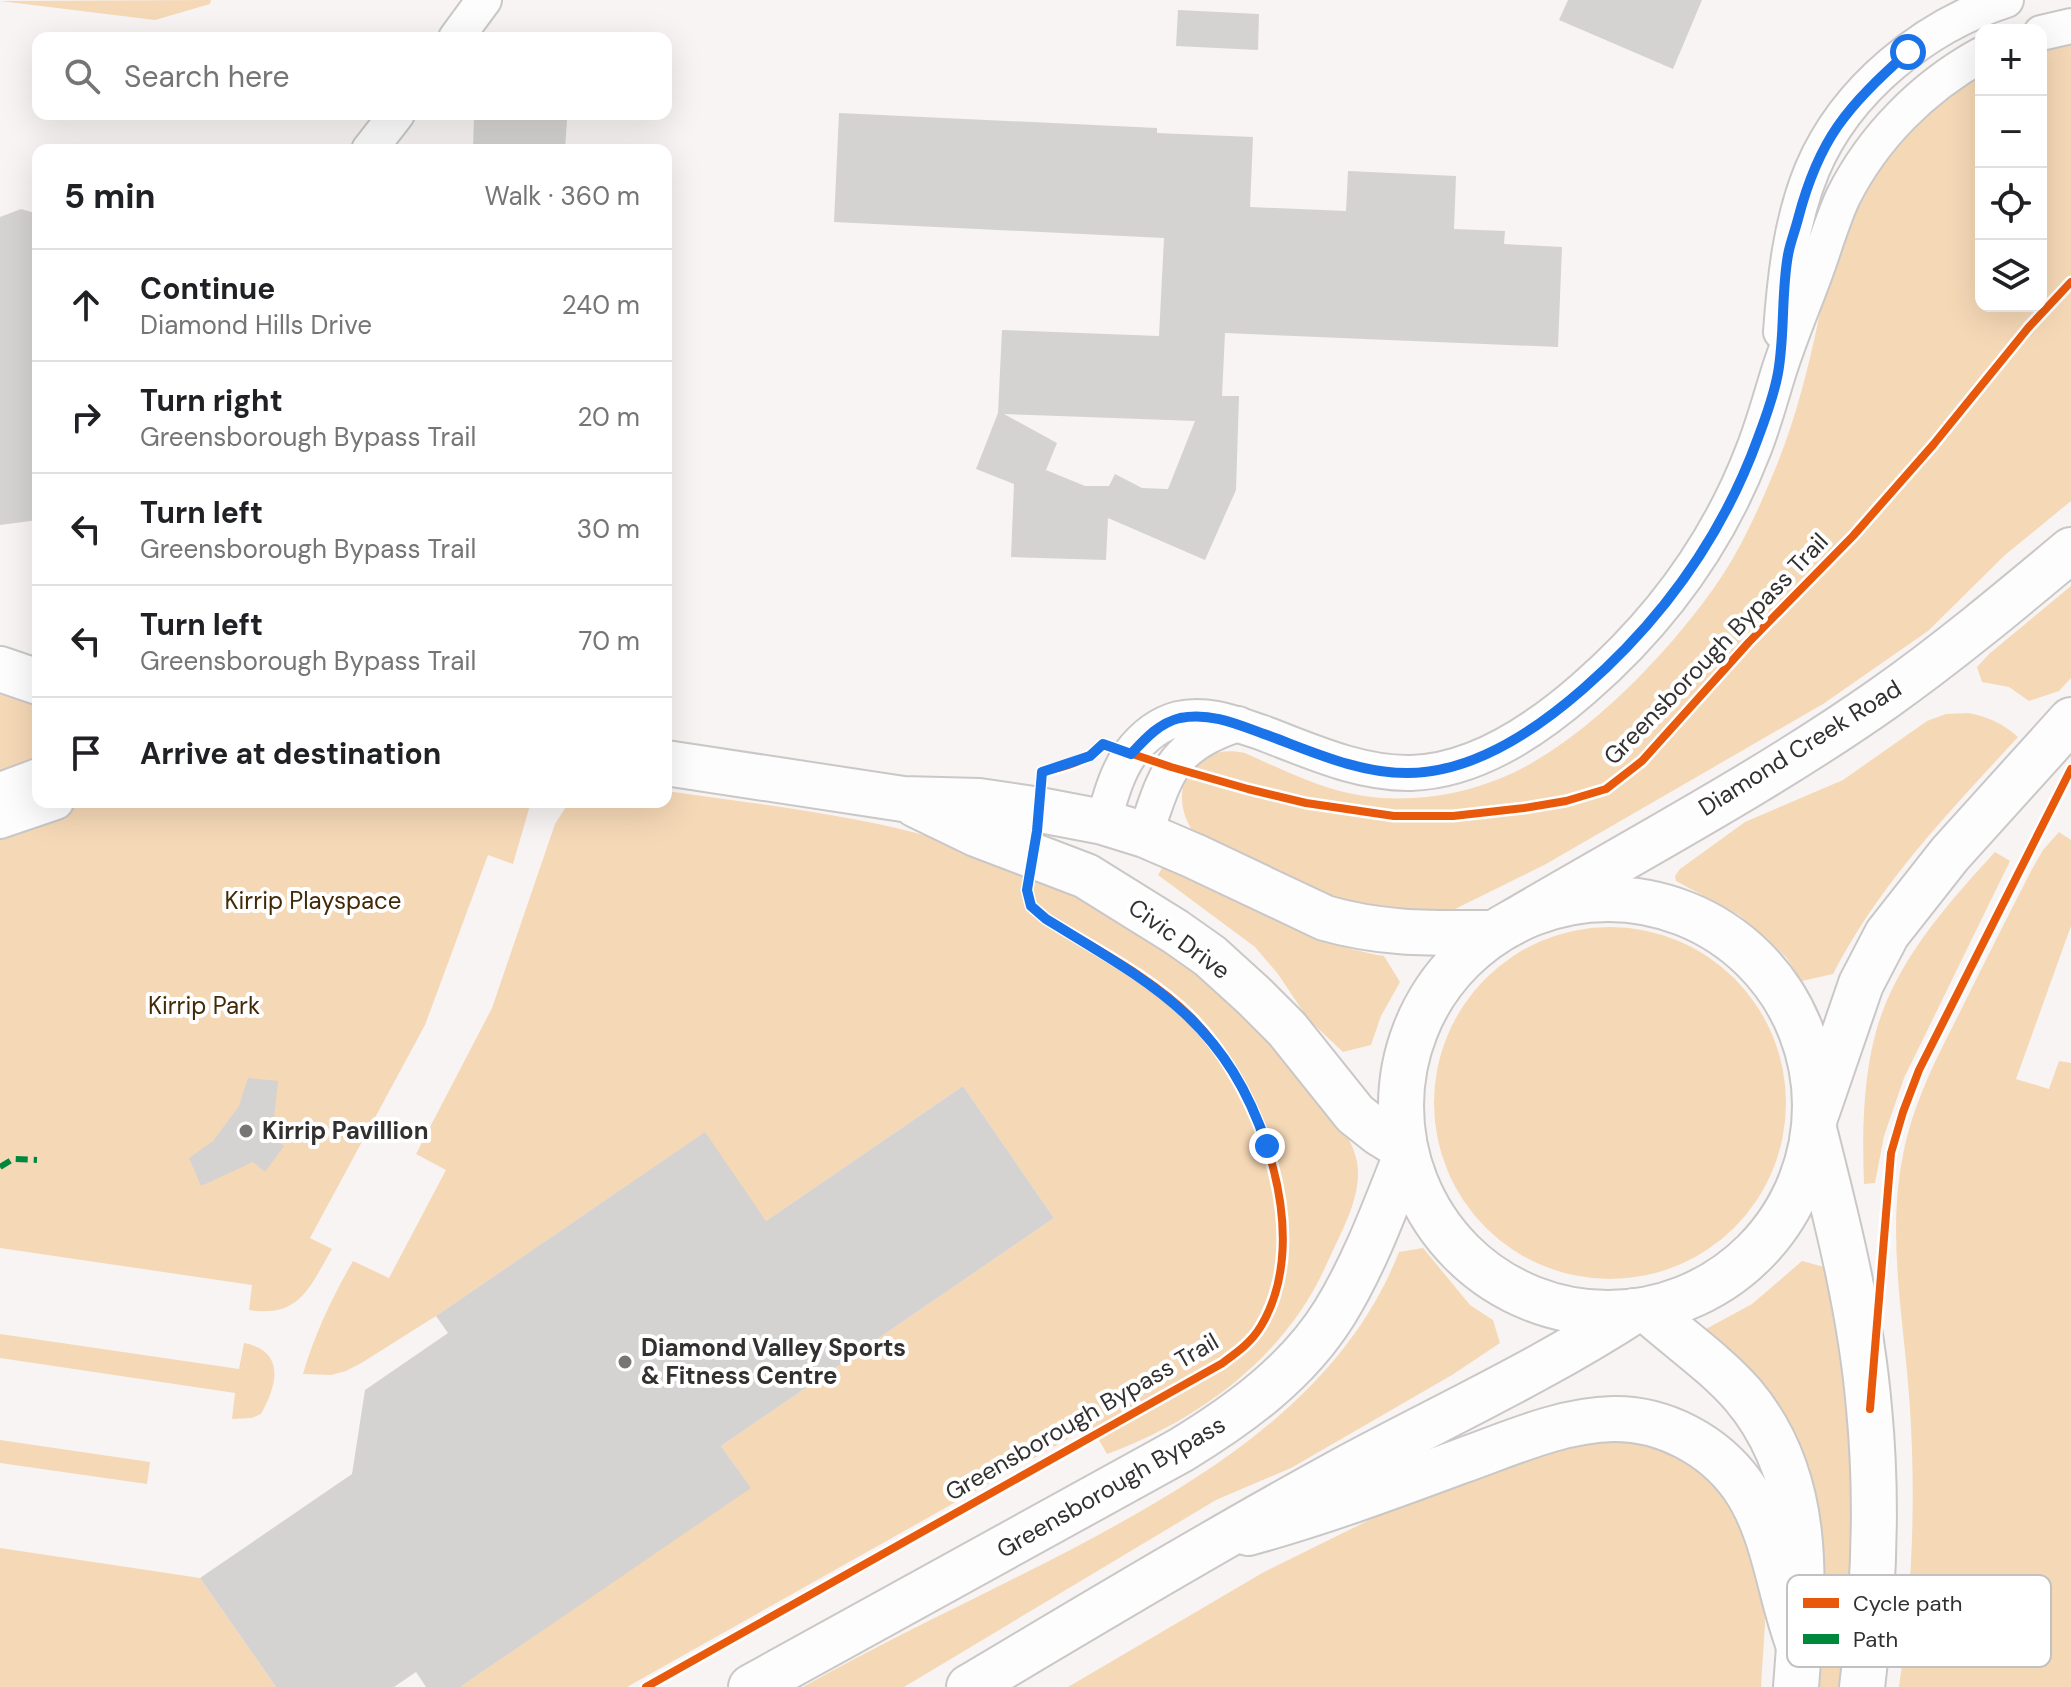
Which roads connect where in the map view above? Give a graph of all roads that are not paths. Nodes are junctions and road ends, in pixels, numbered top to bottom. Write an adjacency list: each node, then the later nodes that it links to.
1 (484, 0): 4 (street)
2 (2006, 0): 9 (street)
3 (2071, 26): 5 (street)
4 (460, 32)
5 (2047, 32)
6 (1975, 58): 9 (street)
7 (392, 120): 8 (street)
8 (374, 144)
9 (1778, 373): 15 (street)
10 (2071, 550): 25 (main road, Diamond Creek Road)
11 (32, 666): 12 (main road)
12 (0, 668): 13 (main road)
13 (32, 680)
14 (2071, 720): 26 (main road)
15 (1238, 724): 22 (street); 23 (street)
16 (672, 764): 19 (main road, Civic Drive)
17 (32, 778): 18 (street)
18 (0, 790)
19 (903, 799): 22 (main road, Civic Drive); 24 (main road, Civic Drive)
20 (38, 808): 21 (street)
21 (0, 821)
22 (1103, 822): 23 (main road, Civic Drive); 24 (main road)
23 (1145, 835): 24 (main road); 25 (main road, Civic Drive)
24 (1104, 886): 27 (main road, Civic Drive)
25 (1504, 928): 26 (main road); 27 (main road)
26 (1816, 1122): 28 (main road); 31 (main road)
27 (1406, 1152): 28 (main road); 34 (main road, Greensborough Bypass)
28 (1640, 1310): 29 (main road); 30 (main road)
29 (1210, 1543): 32 (main road); 35 (main road)
30 (1801, 1575)
31 (1873, 1575)
32 (1787, 1613)
33 (1864, 1667): 36 (main road)
34 (751, 1687)
35 (969, 1687)
36 (1862, 1687)

